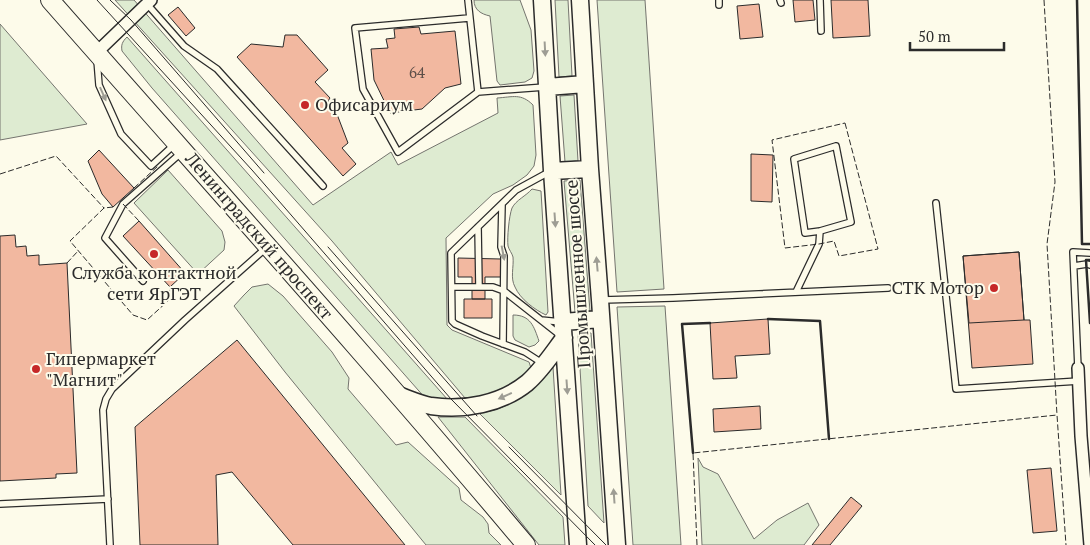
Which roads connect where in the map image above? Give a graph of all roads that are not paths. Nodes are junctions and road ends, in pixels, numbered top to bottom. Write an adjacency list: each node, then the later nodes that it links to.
1 (50, 0): 9 (main road, Ленинградский проспект)
2 (468, 0): 7 (lane)
3 (542, 0): 11 (main road, Промышленное шоссе, one-way to 11)
4 (580, 0): 10 (main road, Промышленное шоссе)
5 (820, 0): 8 (lane)
6 (148, 1): 9 (street); 16 (lane)
7 (469, 18): 12 (lane); 12 (lane)
8 (821, 31)
9 (96, 53): 13 (main road, Ленинградский проспект); 13 (lane, one-way to 13)
10 (585, 84): 11 (main road); 14 (main road, Промышленное шоссе)
11 (547, 87): 12 (lane); 15 (main road, Промышленное шоссе)
12 (478, 92)
13 (180, 147): 21 (main road, Ленинградский проспект); 25 (lane)
14 (590, 169): 15 (main road); 31 (main road, Промышленное шоссе, one-way to 14)
15 (552, 171): 18 (lane); 34 (main road, Промышленное шоссе, one-way to 34)
16 (323, 186)
17 (936, 203): 39 (lane)
18 (502, 205): 19 (lane); 29 (lane, one-way to 29)
19 (478, 228): 26 (lane); 27 (lane)
20 (820, 231): 20 (lane); 30 (lane)
21 (268, 246): 40 (main road, Ленинградский проспект); 43 (lane)
22 (1090, 253): 24 (lane)
23 (1090, 265): 24 (lane)
24 (1074, 266): 38 (lane)
25 (143, 281)
26 (452, 287): 27 (lane); 36 (lane)
27 (480, 287): 29 (lane)
28 (888, 288): 30 (lane)
29 (504, 291): 33 (lane); 36 (lane)
30 (796, 292): 31 (lane)
31 (600, 300): 32 (main road, Промышленное шоссе)
32 (601, 319): 34 (main road); 49 (main road, Промышленное шоссе, one-way to 32)
33 (541, 320): 34 (lane); 35 (lane)
34 (563, 322): 35 (main road, Промышленное шоссе)
35 (564, 338): 37 (main road); 48 (main road, Промышленное шоссе, one-way to 48)
36 (502, 344): 37 (lane)
37 (544, 364): 40 (main road, one-way to 40)
38 (1078, 368): 39 (street)
39 (1079, 382): 41 (street)
40 (398, 395): 42 (main road, Ленинградский проспект)
41 (1086, 435): 50 (street)
42 (467, 474): 46 (main road, Ленинградский проспект); 47 (main road, Ленинградский проспект)
43 (108, 499): 44 (lane); 45 (lane)
44 (0, 504)
45 (110, 545)
46 (515, 545)
47 (526, 545)
48 (578, 545)
49 (617, 545)
50 (1090, 545)

